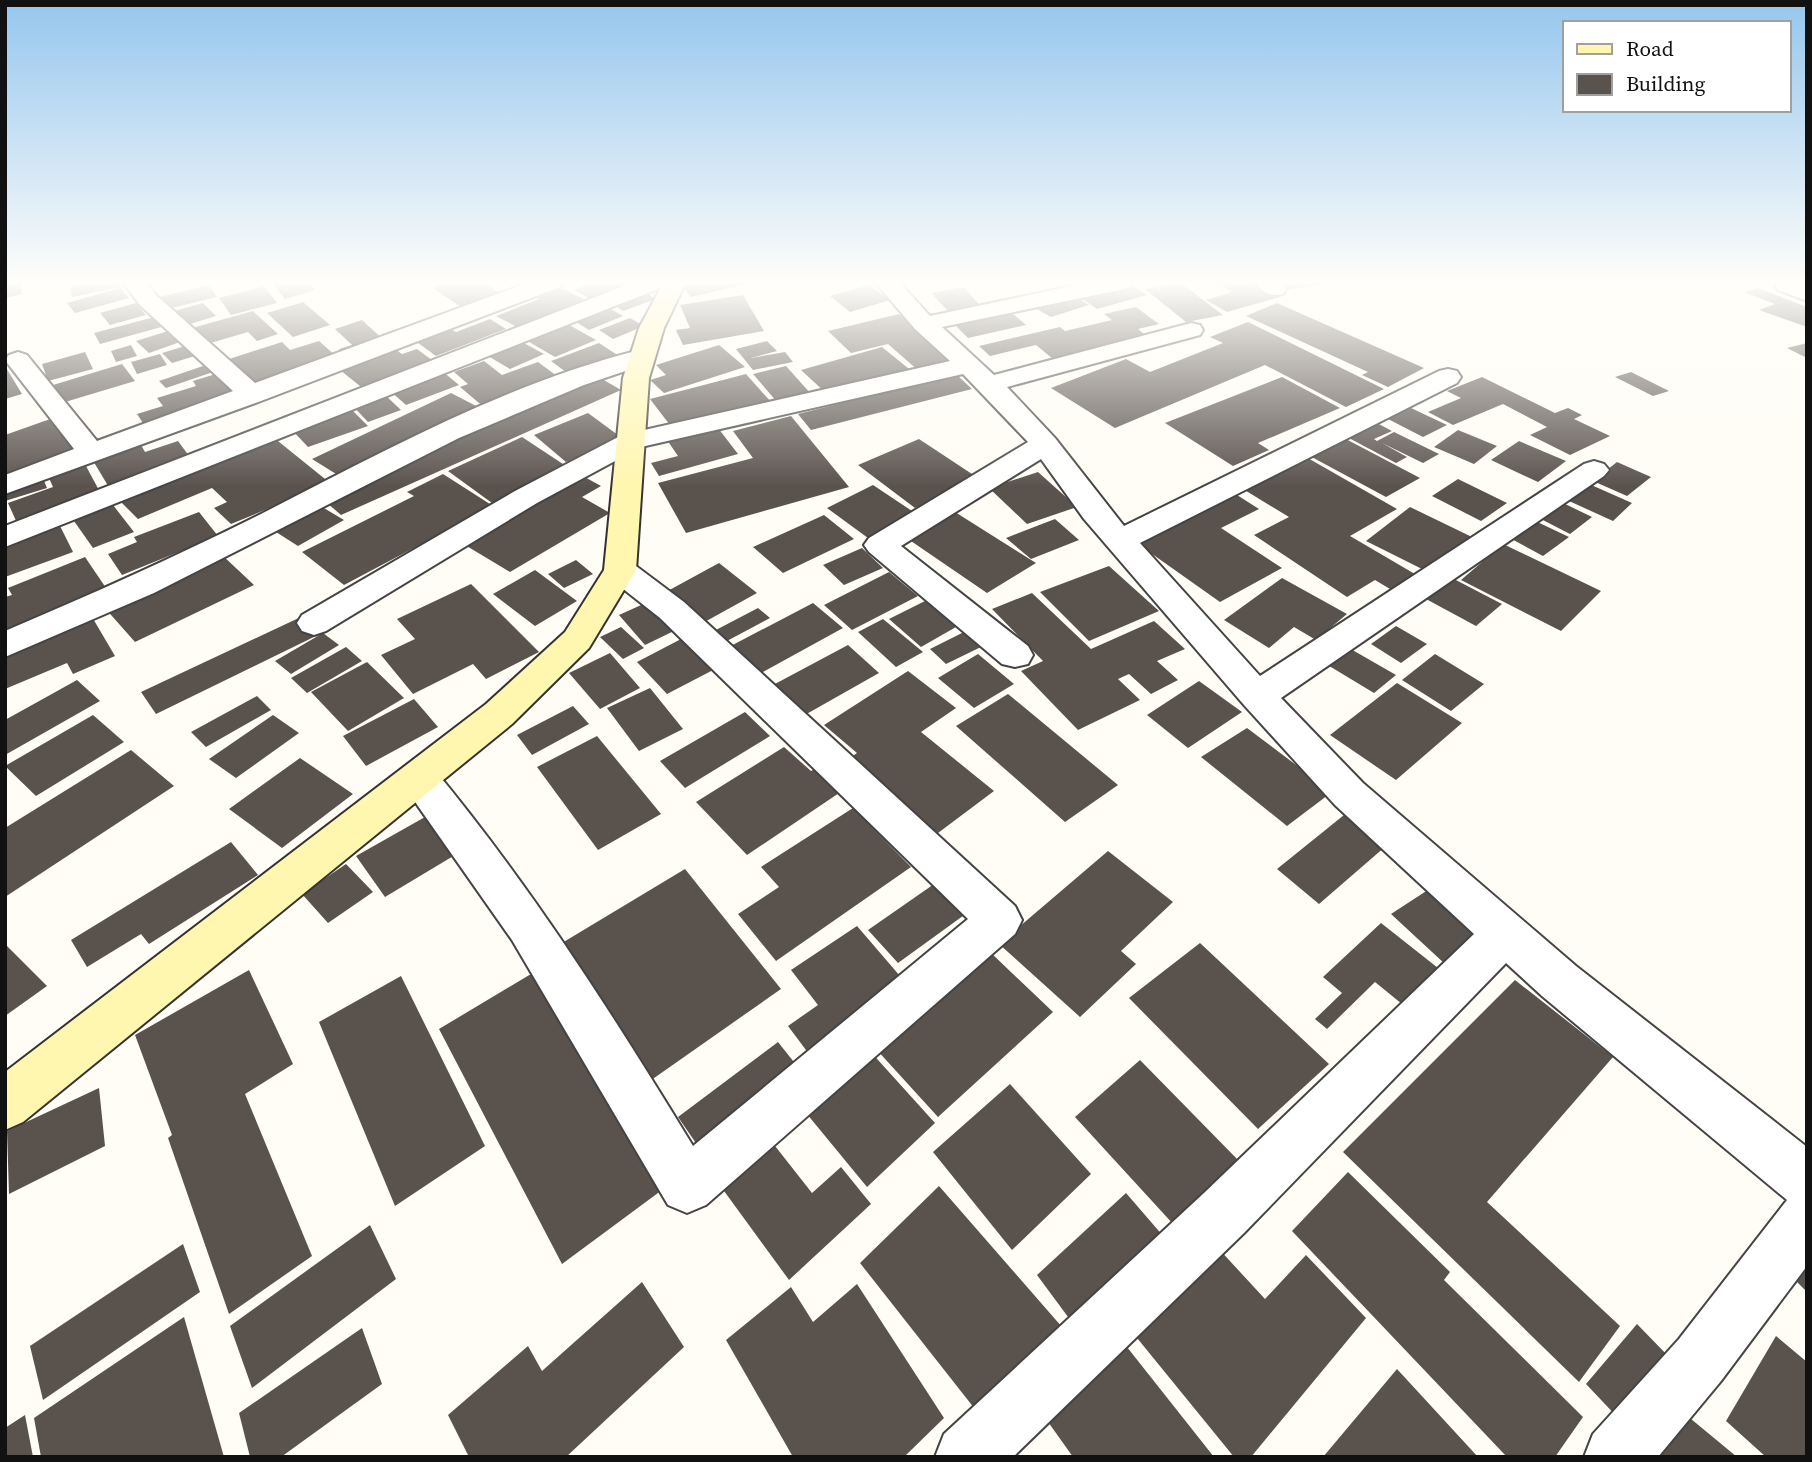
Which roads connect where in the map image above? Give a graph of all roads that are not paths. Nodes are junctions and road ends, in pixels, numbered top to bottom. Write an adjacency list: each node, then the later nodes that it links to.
1 (203, 350): 11 (street)
2 (371, 350): 11 (street)
3 (481, 350): 17 (street)
4 (643, 350): 7 (main road)
5 (953, 350): 9 (street)
6 (1094, 350): 9 (street)
7 (640, 358): 12 (main road); 21 (street)
8 (18, 360): 14 (street)
9 (979, 374): 12 (street); 13 (street)
10 (1448, 377): 18 (street)
11 (252, 395): 14 (street)
12 (632, 441): 19 (main road); 20 (street)
13 (1045, 444): 18 (street); 22 (street)
14 (92, 453): 16 (street)
15 (1594, 470): 23 (street)
16 (5, 485)
17 (5, 537)
18 (1121, 540): 23 (street)
19 (620, 570): 24 (main road); 24 (street)
20 (314, 623)
21 (5, 645)
22 (1015, 654)
23 (1257, 696): 25 (street)
24 (419, 779): 26 (main road)
25 (1505, 934): 27 (street); 29 (street)
26 (5, 1104)
27 (1807, 1181)
28 (1807, 1219): 30 (street)
29 (967, 1457)
30 (1616, 1457)

